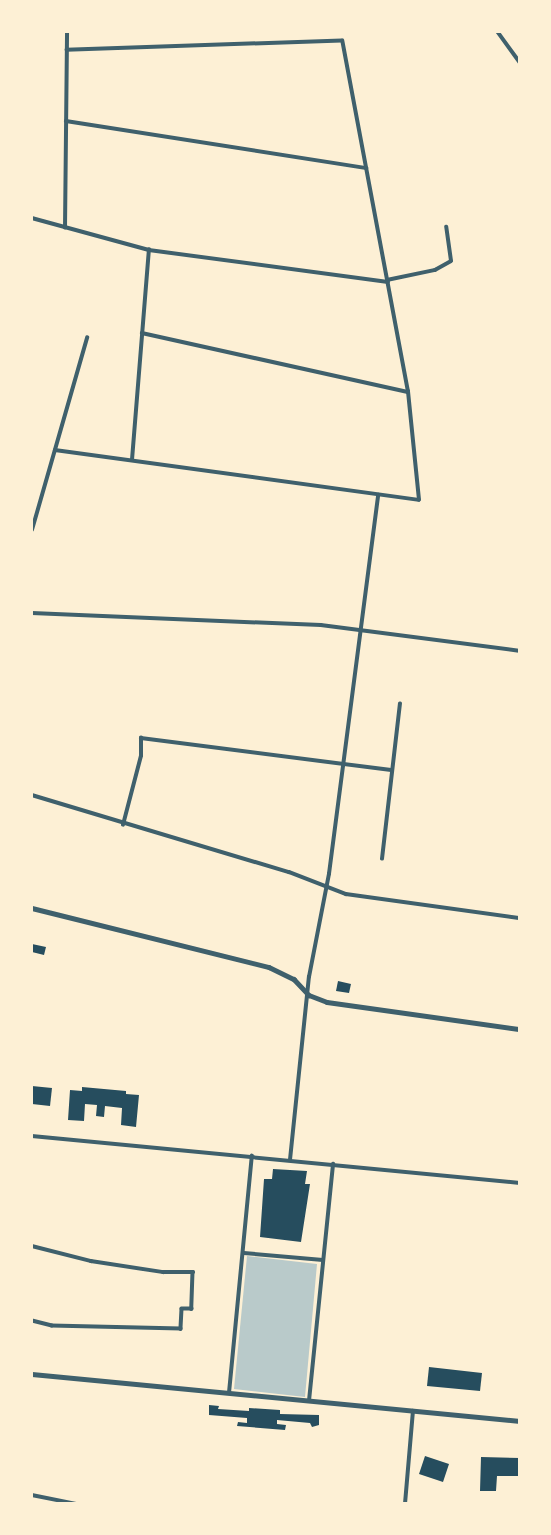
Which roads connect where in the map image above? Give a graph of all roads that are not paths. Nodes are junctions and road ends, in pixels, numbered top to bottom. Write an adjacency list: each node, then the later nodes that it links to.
1 (67, 32): 3 (street)
2 (498, 32): 4 (street)
3 (66, 50): 5 (street); 6 (street)
4 (520, 62)
5 (66, 121): 6 (street); 9 (street)
6 (366, 167): 11 (street)
7 (32, 219): 9 (street)
8 (446, 227): 11 (street)
9 (65, 228): 10 (street)
10 (149, 250): 11 (street); 12 (street)
11 (388, 281): 14 (street)
12 (142, 333): 14 (street); 16 (street)
13 (88, 338): 15 (street)
14 (408, 392): 17 (street)
15 (55, 450): 16 (street); 18 (street)
16 (132, 460): 17 (street)
17 (378, 495): 20 (street)
18 (32, 530)
19 (32, 613): 20 (street)
20 (360, 631): 21 (street); 23 (street)
21 (520, 651)
22 (400, 704): 24 (street)
23 (341, 764): 24 (street); 26 (street); 28 (street)
24 (391, 771): 27 (street)
25 (32, 795): 26 (street)
26 (123, 825): 28 (street)
27 (382, 859)
28 (327, 888): 30 (street); 31 (street)
29 (32, 908): 31 (street)
30 (520, 918)
31 (309, 995): 32 (street); 35 (street)
32 (520, 1029)
33 (32, 1136): 34 (street)
34 (252, 1156): 35 (street); 39 (street)
35 (290, 1160): 36 (street)
36 (333, 1164): 37 (street); 40 (street)
37 (520, 1183)
38 (32, 1246): 41 (street)
39 (244, 1253): 40 (street); 43 (street)
40 (323, 1261): 44 (street)
41 (32, 1321)
42 (32, 1374): 43 (street)
43 (229, 1393): 44 (street)
44 (309, 1401): 45 (street)
45 (413, 1411): 46 (street); 49 (street)
46 (520, 1421)
47 (32, 1495): 48 (street)
48 (76, 1503)
49 (405, 1503)

